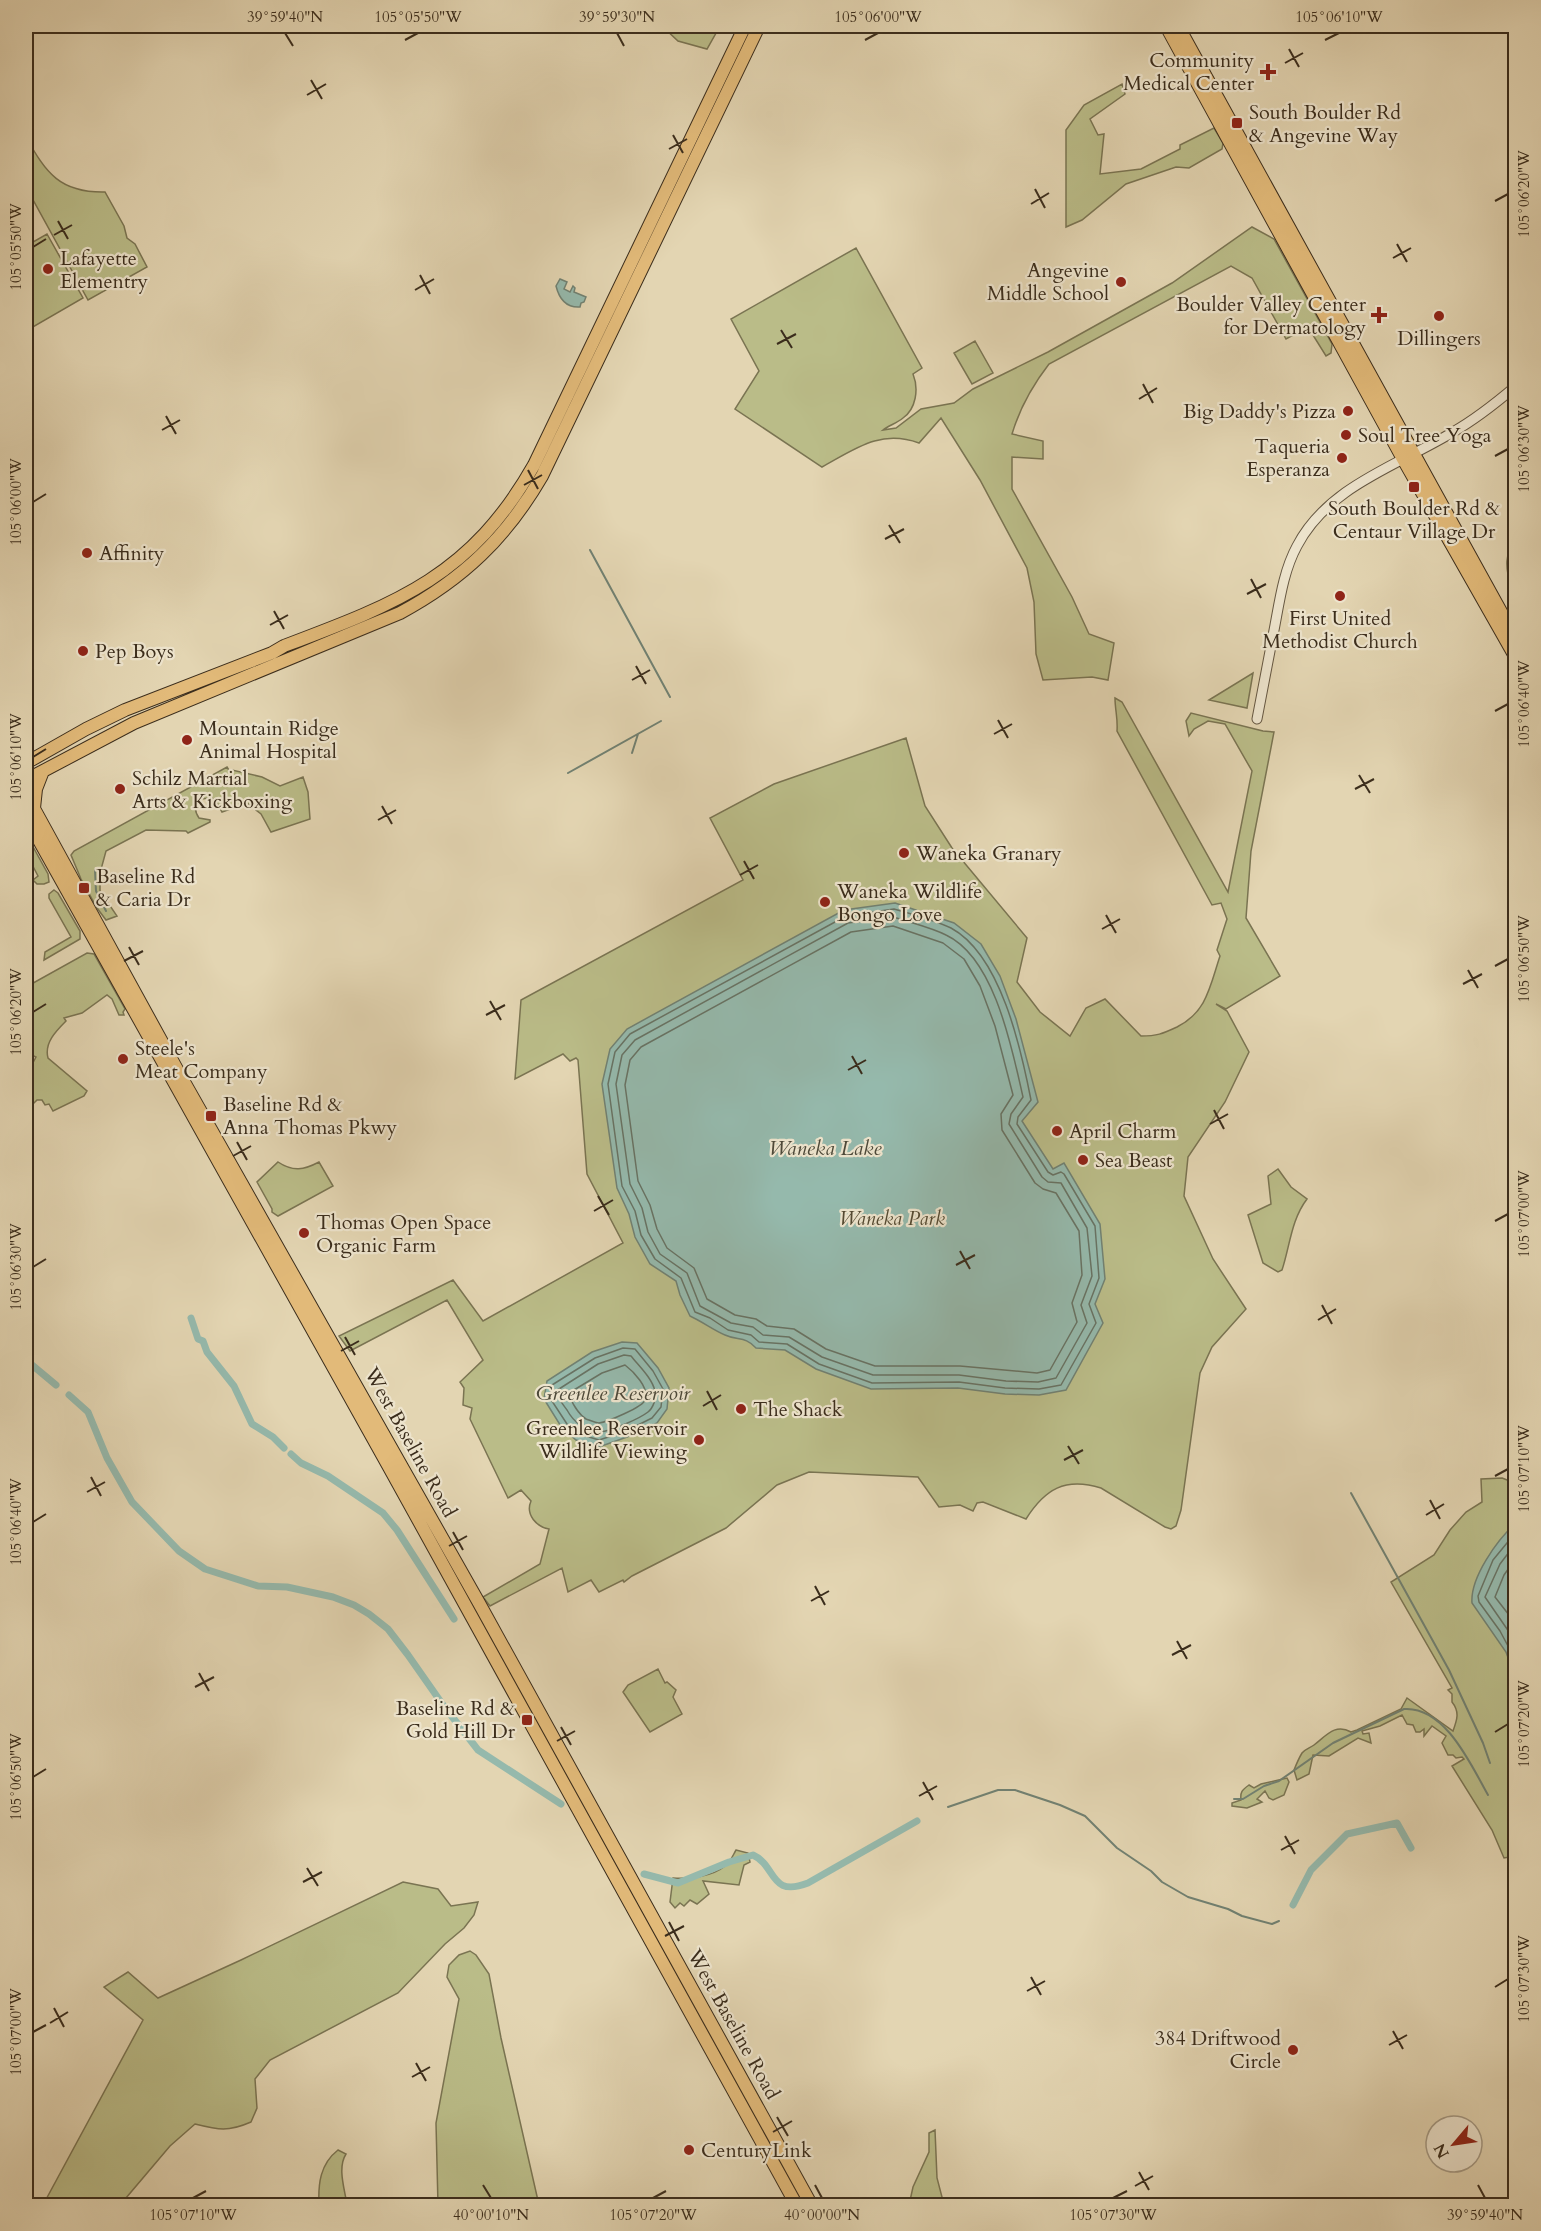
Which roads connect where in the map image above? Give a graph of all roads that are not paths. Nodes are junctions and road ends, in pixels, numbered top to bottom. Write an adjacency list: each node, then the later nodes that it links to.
1 (745, 26): 10 (main road)
2 (759, 26): 11 (main road)
3 (1166, 26): 6 (main road)
4 (1178, 26): 6 (main road)
5 (1515, 386): 6 (street)
6 (1408, 456): 7 (main road); 8 (main road); 9 (street)
7 (1515, 639)
8 (1515, 658)
9 (1257, 719)
10 (28, 759)
11 (43, 771): 12 (main road); 14 (main road)
12 (26, 780)
13 (26, 794): 14 (main road, West Baseline Road)
14 (30, 813): 15 (main road, West Baseline Road)
15 (394, 1464): 16 (main road, West Baseline Road); 17 (main road, West Baseline Road)
16 (797, 2205)
17 (812, 2205)

